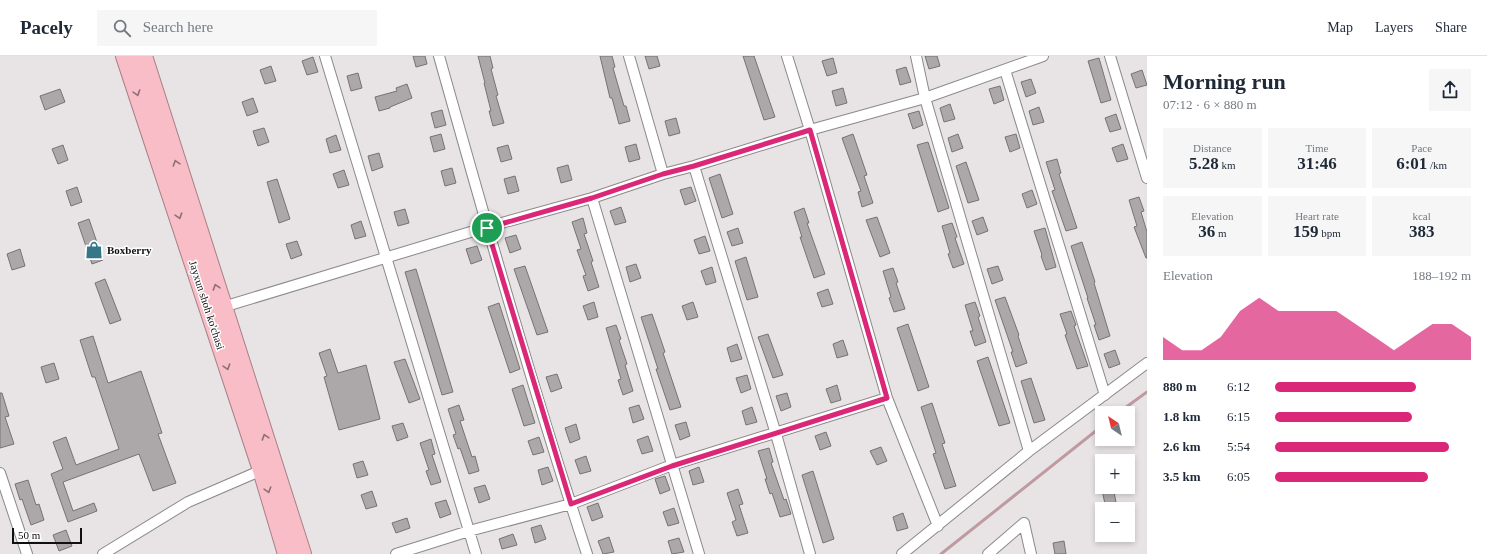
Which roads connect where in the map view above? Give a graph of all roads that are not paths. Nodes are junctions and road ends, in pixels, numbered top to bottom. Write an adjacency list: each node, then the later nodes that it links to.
1 (125, 56): 26 (highway, Jayxun shoh ko'chasi, one-way to 26)
2 (142, 56): 19 (highway, Jayxun shoh ko'chasi, one-way to 2)
3 (325, 56): 18 (street)
4 (439, 56): 17 (street)
5 (629, 56): 14 (street)
6 (787, 56): 12 (street)
7 (916, 56): 11 (street)
8 (1044, 56): 10 (street)
9 (1110, 56): 15 (street)
10 (1005, 70): 11 (street); 21 (street)
11 (925, 98): 12 (street); 24 (street)
12 (810, 130): 13 (street); 22 (street)
13 (694, 166): 14 (street); 23 (street)
14 (663, 174): 16 (street)
15 (1147, 178)
16 (592, 198): 17 (street); 25 (street)
17 (487, 228): 18 (street); 28 (street)
18 (387, 257): 19 (street); 30 (street)
19 (223, 307): 34 (highway, Jayxun shoh ko'chasi, one-way to 19)
20 (1147, 363): 21 (street)
21 (1105, 395): 24 (street)
22 (887, 398): 23 (street); 29 (street)
23 (776, 434): 25 (street); 39 (street)
24 (1029, 451): 29 (street)
25 (672, 466): 28 (street); 38 (street)
26 (262, 470): 32 (street); 33 (highway, Jayxun shoh ko'chasi, one-way to 33)
27 (0, 473): 31 (street)
28 (571, 504): 30 (street); 37 (street)
29 (938, 526): 40 (street)
30 (469, 531): 35 (street); 36 (street)
31 (27, 554)
32 (103, 554)
33 (287, 554)
34 (302, 554)
35 (396, 554)
36 (476, 554)
37 (587, 554)
38 (699, 554)
39 (810, 554)
40 (902, 554)
41 (988, 554): 42 (street)
42 (1031, 554)

